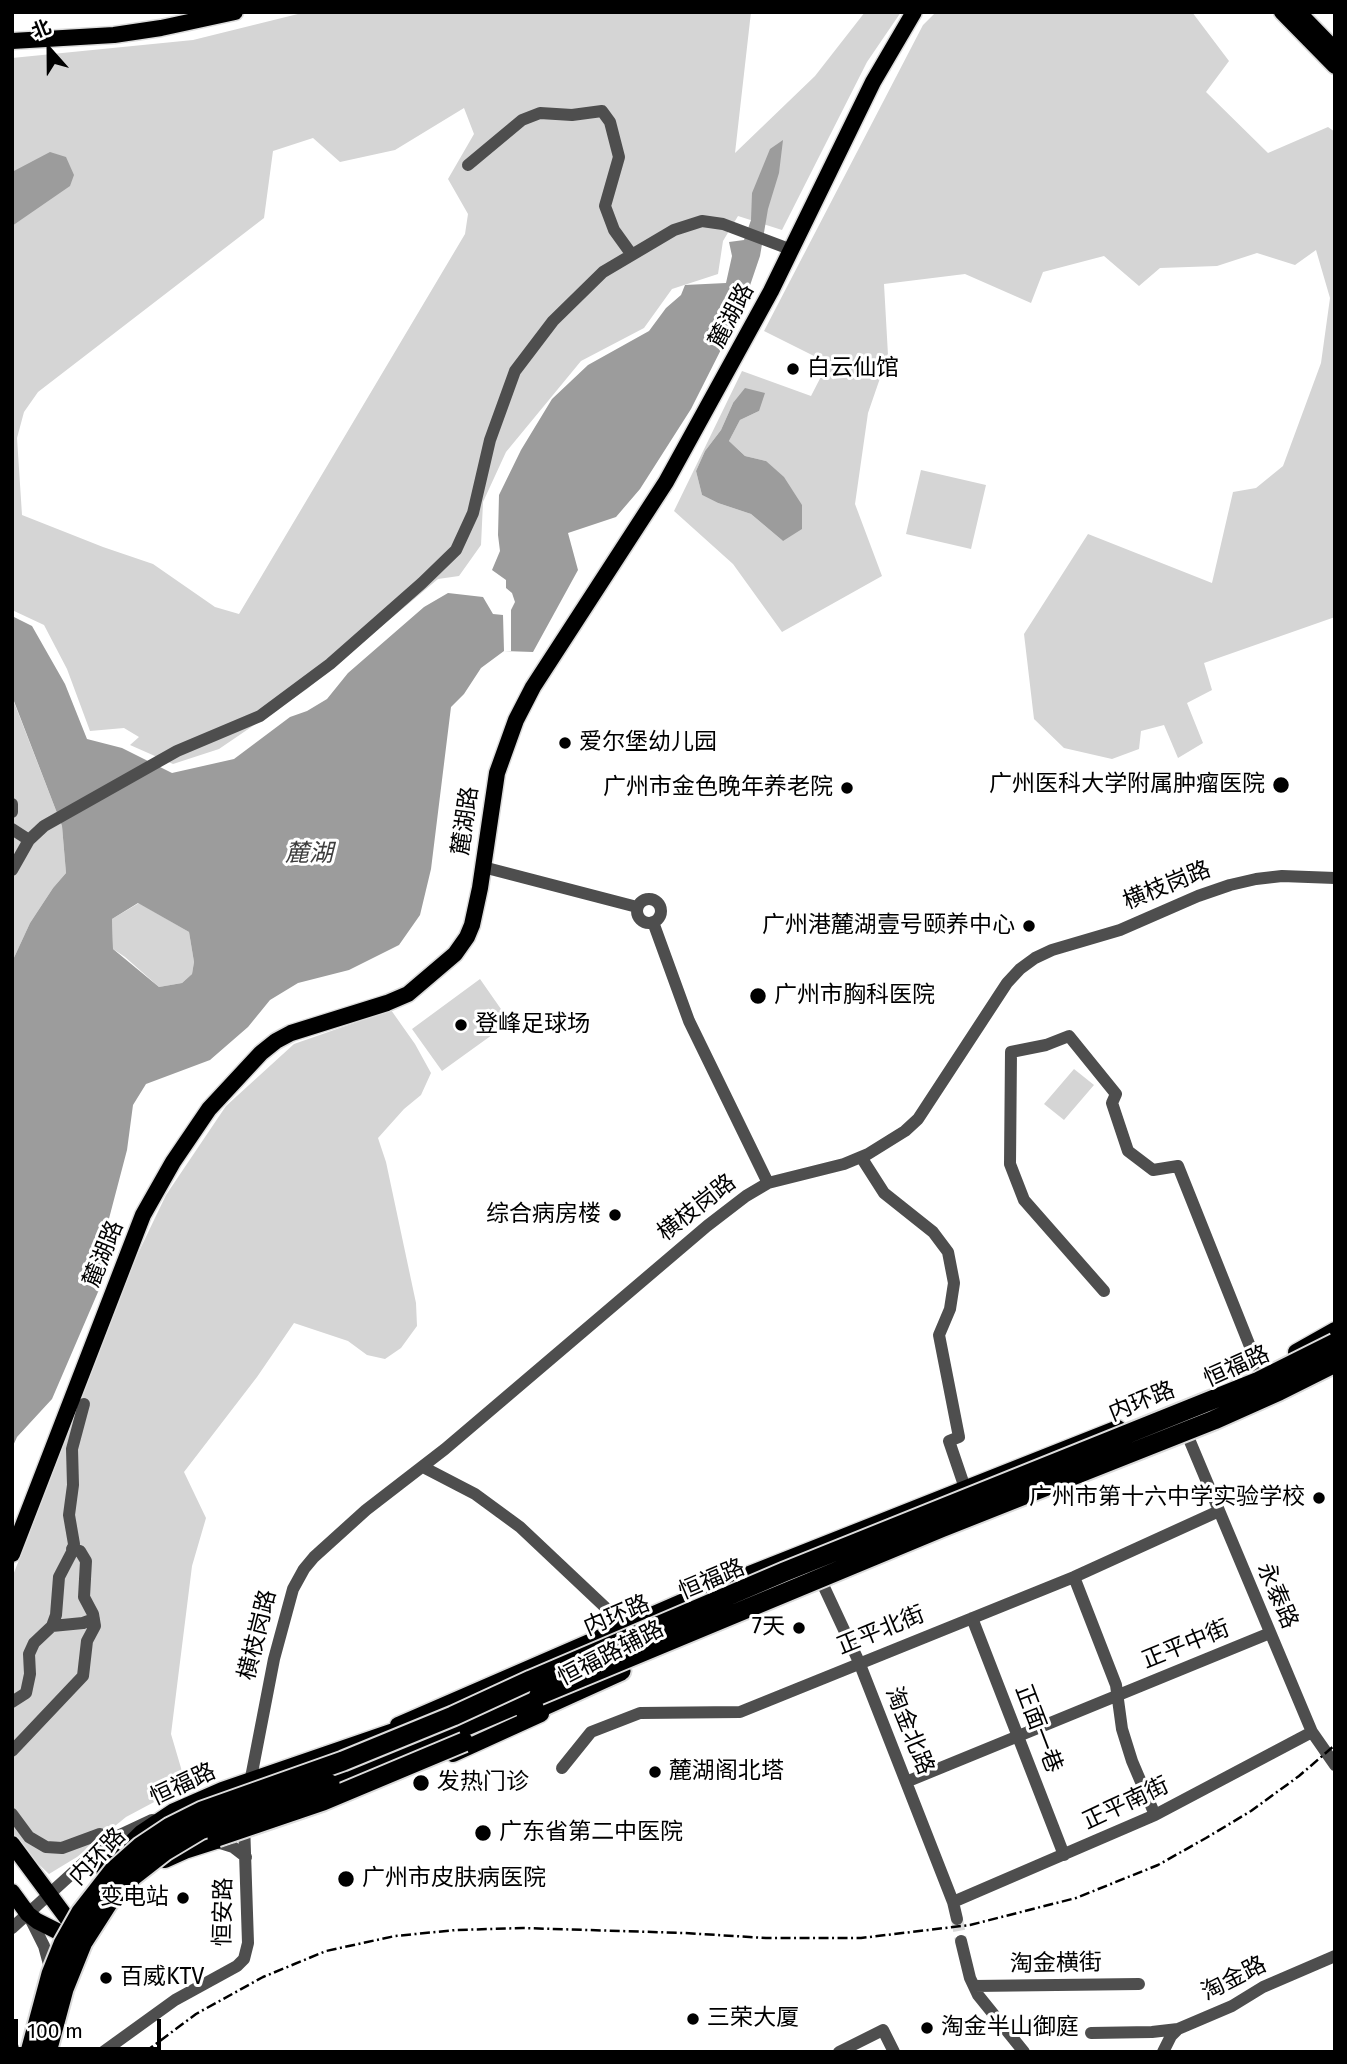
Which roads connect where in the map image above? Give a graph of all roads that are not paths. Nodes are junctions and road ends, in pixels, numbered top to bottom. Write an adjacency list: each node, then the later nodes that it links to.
1 (235, 12): 5 (main road)
2 (914, 12): 9 (main road, 麓湖路)
3 (1282, 12): 7 (main road)
4 (1298, 12): 6 (main road)
5 (12, 41)
6 (1335, 50)
7 (1335, 66)
8 (468, 165): 10 (street)
9 (792, 250): 10 (street); 15 (main road, 麓湖路)
10 (632, 255): 14 (street)
11 (12, 804): 12 (street)
12 (12, 812)
13 (12, 829): 14 (street)
14 (29, 840): 16 (street)
15 (483, 867): 18 (street); 34 (main road, 麓湖路)
16 (12, 870)
17 (1335, 878): 20 (street, 横枝岗路)
18 (637, 907): 19 (street); 19 (street)
19 (653, 922): 21 (street)
20 (861, 1157): 21 (street, 横枝岗路); 31 (street)
21 (768, 1183): 30 (street, 横枝岗路)
22 (1104, 1291): 27 (street)
23 (1335, 1331): 27 (main road, 恒福路辅路)
24 (1335, 1344): 27 (main road, 恒福路); 86 (highway, 内环路, bridge)
25 (1335, 1362): 27 (main road, 恒福路); 68 (highway, 内环路, bridge)
26 (1335, 1373): 27 (main road, 恒福路辅路)
27 (1267, 1388): 29 (main road, 恒福路辅路); 31 (main road, 恒福路辅路); 35 (main road, 恒福路)
28 (84, 1404): 33 (street)
29 (1189, 1439): 32 (street, 永泰路); 35 (main road, 恒福路辅路)
30 (423, 1467): 41 (street); 54 (street, 横枝岗路)
31 (965, 1488): 37 (main road, 恒福路辅路)
32 (1219, 1511): 36 (street, 正平北街); 42 (street, 永泰路)
33 (72, 1549): 39 (street); 40 (street)
34 (12, 1554)
35 (818, 1575): 43 (main road, 恒福路); 44 (street, 淘金北路); 45 (main road, 恒福路辅路)
36 (1074, 1577): 38 (street, 正平北街); 46 (street, 正平中街)
37 (660, 1611): 41 (main road, 恒福路辅路); 43 (main road)
38 (972, 1618): 44 (street, 正平北街); 49 (street, 正面一巷)
39 (94, 1619): 40 (street); 51 (street)
40 (52, 1626): 47 (street)
41 (625, 1626): 50 (main road, 恒福路辅路)
42 (1270, 1633): 46 (street, 正平中街); 48 (street, 永泰路)
43 (650, 1638): 45 (main road); 50 (main road, 恒福路); 56 (main road, 恒福路)
44 (859, 1662): 53 (street, 正平北街); 55 (street, 淘金北路)
45 (621, 1671): 60 (main road, 恒福路辅路); 68 (highway, bridge)
46 (1117, 1696): 49 (street, 正平中街); 59 (street, 正平中街)
47 (12, 1702)
48 (1312, 1732): 52 (street, 永泰路); 59 (street, 正平南街)
49 (1018, 1737): 55 (street, 正平中街); 66 (street, 正面一巷)
50 (357, 1742): 54 (main road, 恒福路)
51 (12, 1751)
52 (1335, 1766)
53 (562, 1768)
54 (250, 1781): 56 (street, 恒安路); 57 (main road, 恒福路)
55 (906, 1782): 71 (street, 淘金北路)
56 (246, 1805): 60 (street, 恒安路); 62 (main road, 恒福路)
57 (174, 1811): 70 (street); 75 (main road, 恒福路)
58 (12, 1815): 61 (street)
59 (1155, 1815): 66 (street, 正平南街)
60 (244, 1832): 63 (main road, 恒福路辅路); 67 (street, 恒安路)
61 (100, 1834)
62 (174, 1835): 65 (street); 75 (main road, 恒福路)
63 (214, 1841): 65 (main road, 恒福路辅路); 67 (street)
64 (12, 1844): 70 (main road)
65 (182, 1852): 75 (main road, 恒福路辅路)
66 (1064, 1855): 71 (street, 正平南街)
67 (246, 1857): 89 (street, 恒安路)
68 (133, 1876): 87 (highway, 内环路, bridge)
69 (12, 1892): 72 (main road)
70 (49, 1895): 72 (street); 75 (main road)
71 (953, 1902): 73 (street, 淘金北路)
72 (28, 1914): 74 (street); 75 (main road); 76 (street)
73 (957, 1919)
74 (12, 1928): 76 (street)
75 (75, 1934): 79 (main road, 恒福路); 88 (main road)
76 (39, 1936): 79 (street)
77 (961, 1941): 81 (street)
78 (1335, 1956): 82 (street, 淘金路)
79 (50, 1968): 87 (main road)
80 (1139, 1984): 81 (street, 淘金横街)
81 (974, 1986): 92 (street)
82 (1178, 2029): 83 (street, 淘金路); 93 (street)
83 (1091, 2033)
84 (12, 2045): 85 (street)
85 (14, 2052)
86 (30, 2052)
87 (45, 2052)
88 (55, 2052)
89 (103, 2052)
90 (839, 2052): 91 (street)
91 (894, 2052)
92 (1024, 2052)
93 (1163, 2052)

